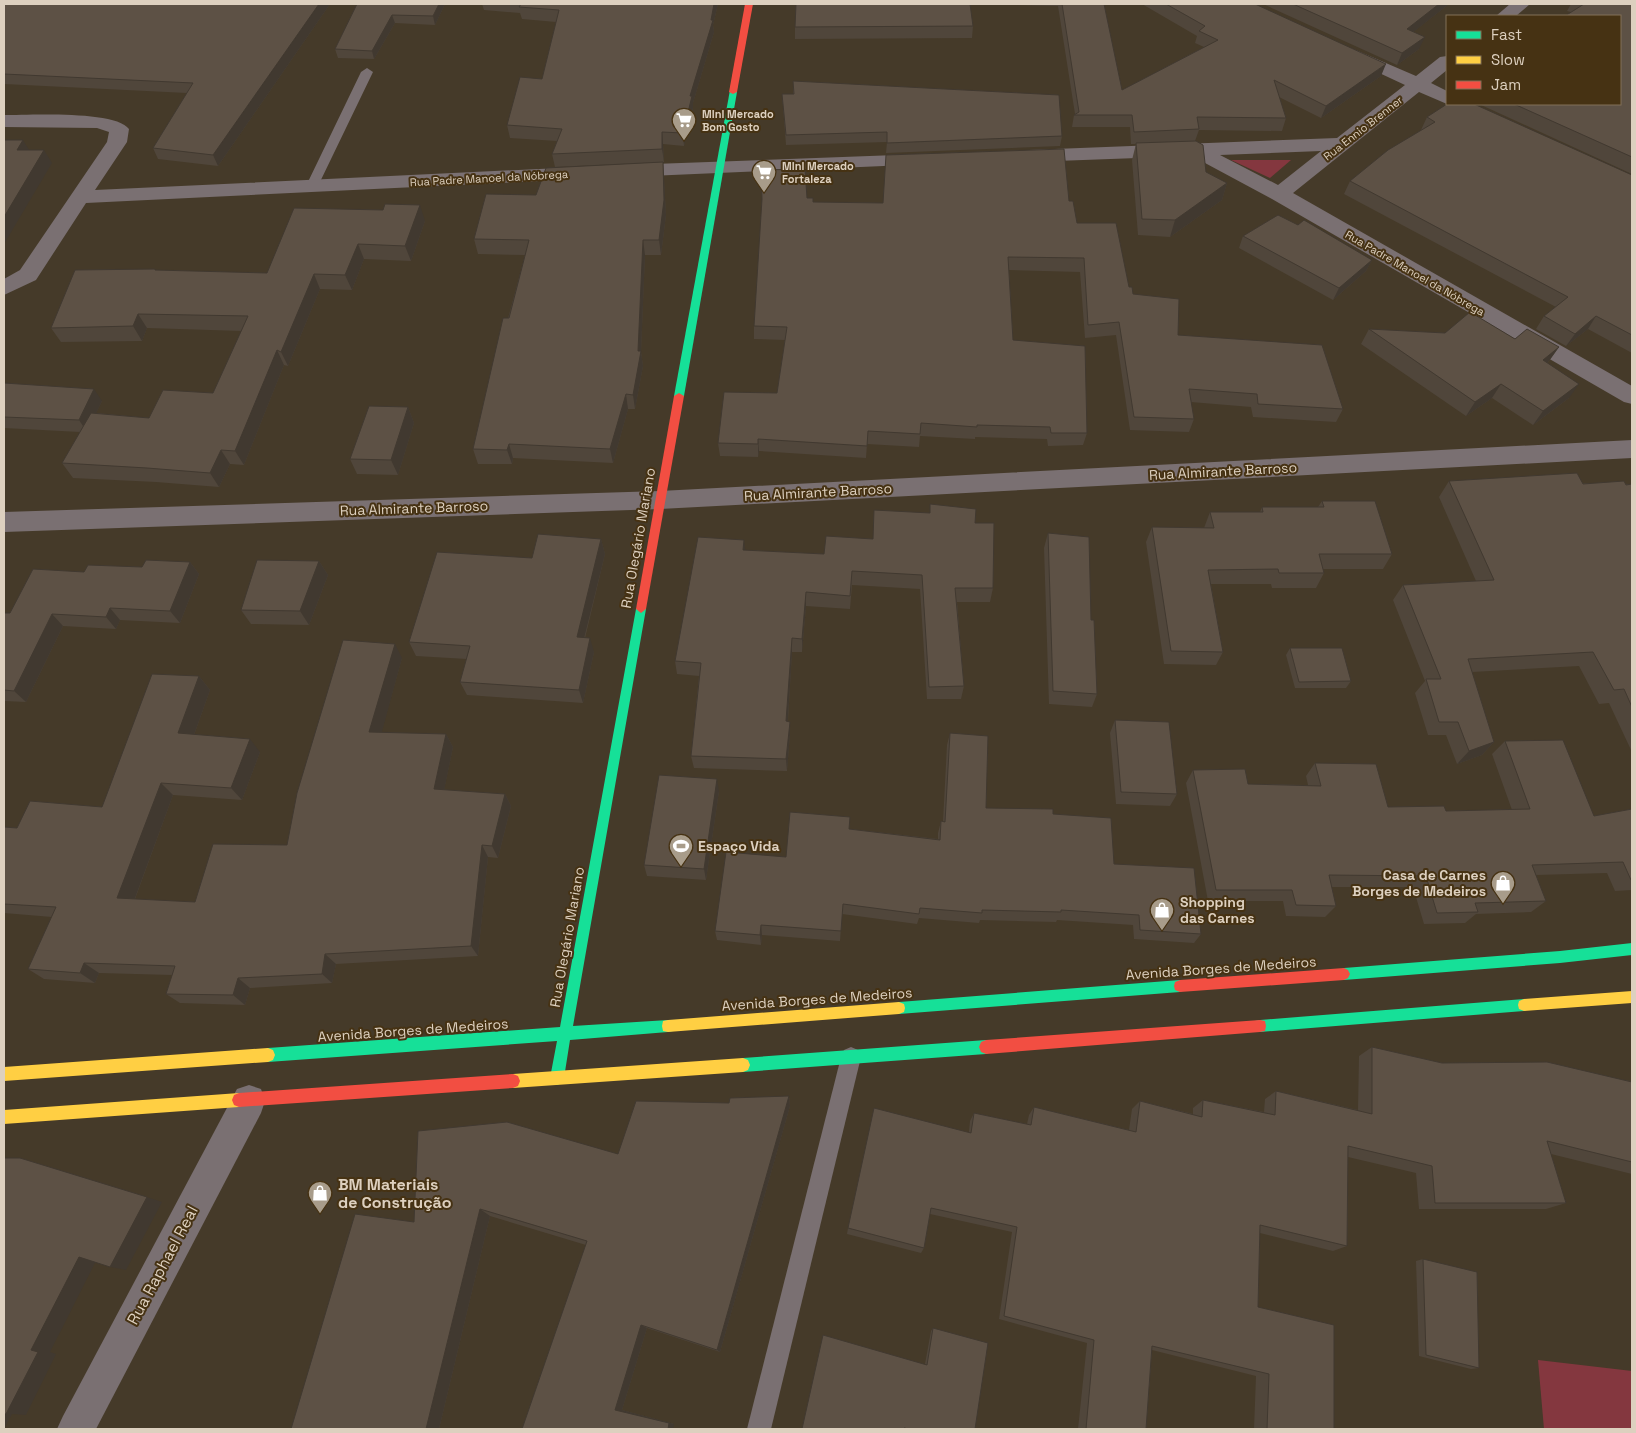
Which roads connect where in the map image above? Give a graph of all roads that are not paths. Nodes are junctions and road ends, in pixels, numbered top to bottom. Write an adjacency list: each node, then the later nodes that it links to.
1 (749, 4): 14 (main road, Rua Olegário Mariano)
2 (1521, 4): 3 (street)
3 (1506, 15)
4 (1332, 44): 7 (street)
5 (1446, 63): 7 (street, Rua Ennio Brenner)
6 (367, 72): 15 (lane)
7 (1418, 84): 8 (street); 10 (street, Rua Ennio Brenner)
8 (1446, 98)
9 (4, 121): 17 (street)
10 (1342, 144): 11 (street); 16 (street, Rua Ennio Brenner)
11 (1196, 150): 12 (street); 16 (street, Rua Padre Manoel da Nóbrega)
12 (1008, 157)
13 (938, 159): 14 (street, Rua Padre Manoel da Nóbrega)
14 (720, 166): 15 (street, Rua Padre Manoel da Nóbrega); 21 (main road, Rua Olegário Mariano)
15 (312, 186): 17 (street, Rua Padre Manoel da Nóbrega)
16 (1279, 194): 19 (street, Rua Padre Manoel da Nóbrega)
17 (82, 197): 18 (street)
18 (4, 288)
19 (1632, 396)
20 (1632, 450): 21 (street, Rua Almirante Barroso)
21 (660, 500): 22 (street, Rua Almirante Barroso); 25 (main road, Rua Olegário Mariano)
22 (4, 522)
23 (1632, 949): 25 (main road, Avenida Borges de Medeiros)
24 (1632, 997): 26 (main road)
25 (565, 1034): 27 (main road, Avenida Borges de Medeiros); 28 (main road, Rua Olegário Mariano)
26 (851, 1057): 28 (main road); 32 (lane)
27 (4, 1074)
28 (557, 1078): 29 (main road)
29 (249, 1101): 30 (main road); 31 (street, Rua Raphael Real)
30 (4, 1117)
31 (76, 1429)
32 (759, 1429)

